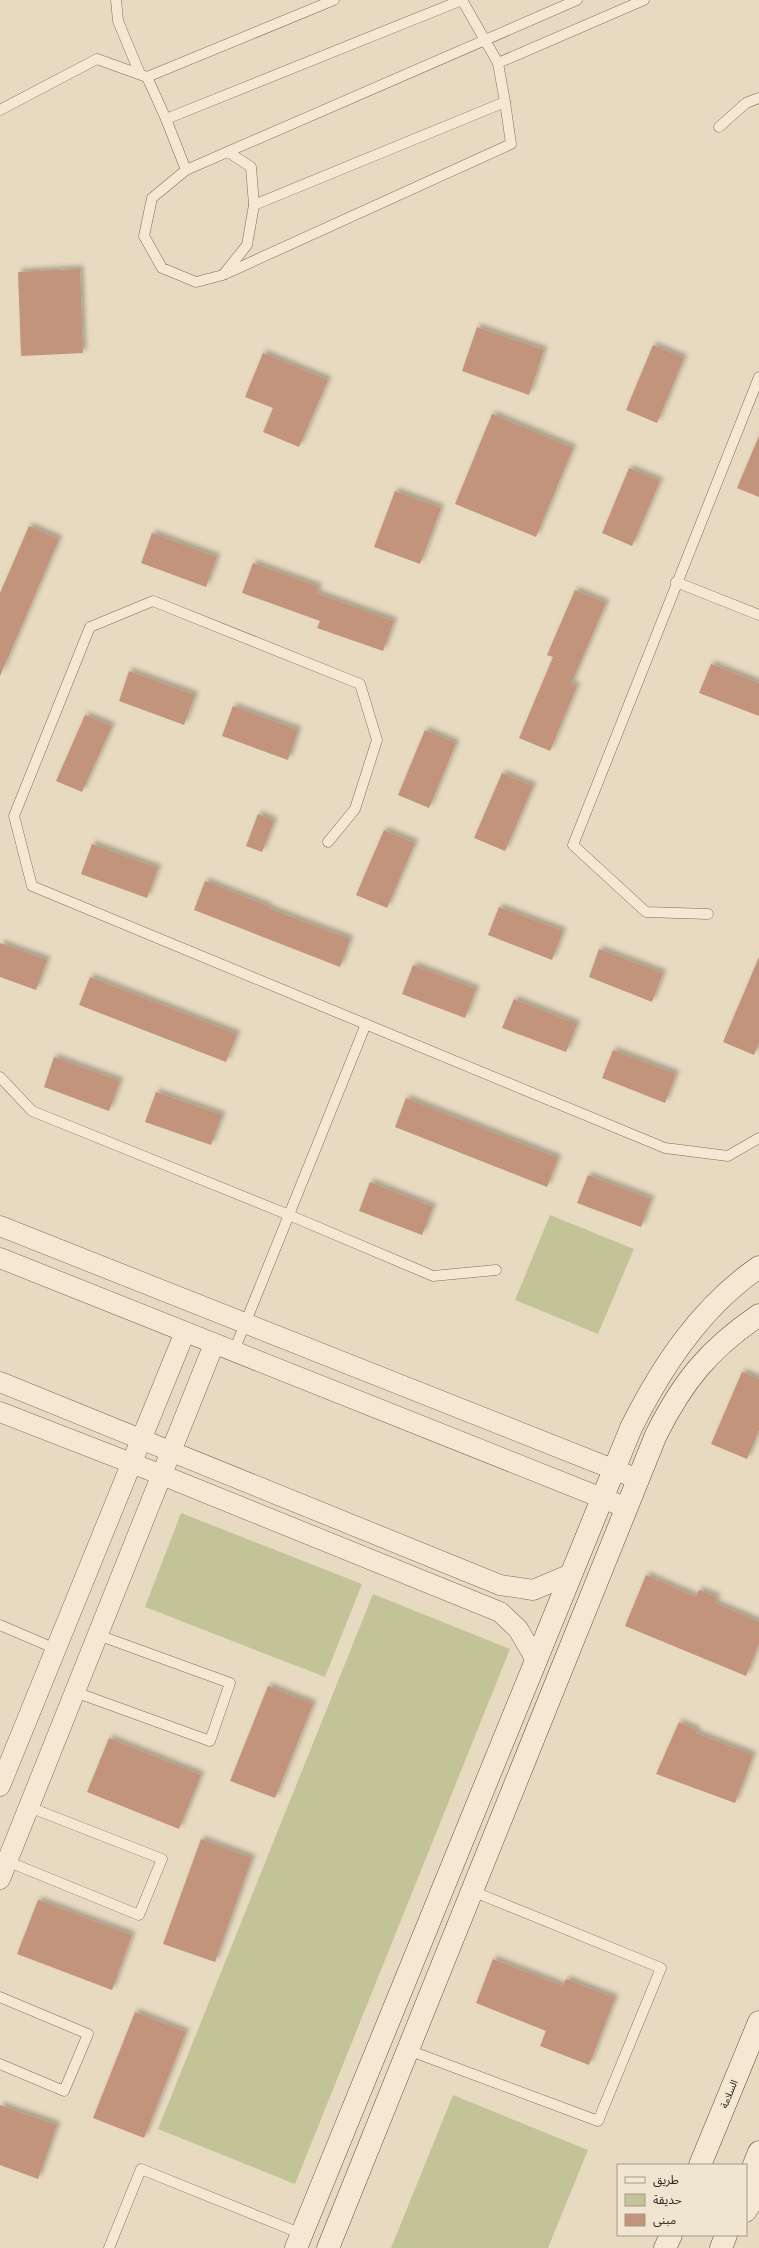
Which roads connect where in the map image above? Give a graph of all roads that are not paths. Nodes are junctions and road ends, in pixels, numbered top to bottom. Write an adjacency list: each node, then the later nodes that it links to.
1 (116, 0): 8 (lane)
2 (334, 0): 8 (lane)
3 (462, 0): 6 (lane); 12 (lane)
4 (577, 0): 6 (lane)
5 (644, 0): 7 (lane)
6 (484, 41): 7 (lane); 14 (lane)
7 (498, 63): 10 (lane)
8 (144, 76): 11 (lane); 12 (lane)
9 (759, 98): 13 (lane)
10 (504, 102): 16 (lane); 17 (lane)
11 (0, 110)
12 (166, 119): 15 (lane)
13 (719, 127)
14 (228, 152): 15 (lane); 16 (lane)
15 (186, 170): 17 (lane)
16 (254, 205): 17 (lane)
17 (223, 275)
18 (759, 377): 19 (lane)
19 (676, 582): 20 (lane); 22 (lane)
20 (759, 615)
21 (328, 842): 23 (lane)
22 (708, 914)
23 (366, 1024): 25 (lane); 26 (lane)
24 (0, 1077): 26 (lane)
25 (759, 1138)
26 (289, 1215): 30 (lane); 32 (lane)
27 (0, 1226): 32 (street)
28 (0, 1258): 33 (street)
29 (759, 1267): 41 (street)
30 (496, 1270)
31 (759, 1315): 43 (street)
32 (245, 1323): 35 (lane); 41 (street)
33 (185, 1332): 34 (street); 38 (street)
34 (214, 1344): 35 (street); 39 (street)
35 (234, 1351): 44 (street)
36 (0, 1382): 38 (street)
37 (0, 1412): 40 (street)
38 (142, 1439): 39 (street); 40 (street)
39 (171, 1452): 42 (street); 46 (street)
40 (131, 1463): 42 (street); 49 (street)
41 (614, 1470): 43 (street); 44 (street)
42 (162, 1475): 48 (street); 50 (street)
43 (638, 1479): 45 (street)
44 (602, 1498): 45 (street); 46 (street)
45 (627, 1508): 55 (street)
46 (571, 1574): 50 (street)
47 (0, 1626): 49 (lane)
48 (98, 1635): 51 (street); 51 (lane)
49 (56, 1649): 52 (street)
50 (536, 1660): 68 (street)
51 (75, 1692): 53 (street)
52 (0, 1786)
53 (29, 1807): 54 (street); 54 (lane)
54 (2, 1866)
55 (472, 1891): 58 (street); 58 (lane)
56 (0, 1997): 59 (lane)
57 (759, 2022): 61 (street, السلامة)
58 (408, 2050): 70 (street)
59 (0, 2064)
60 (759, 2152): 62 (street)
61 (700, 2164)
62 (747, 2182)
63 (759, 2192): 64 (street)
64 (747, 2210)
65 (671, 2236): 71 (street)
66 (726, 2236): 72 (street)
67 (731, 2236): 72 (street)
68 (299, 2241): 69 (lane)
69 (109, 2248)
70 (328, 2248)
71 (666, 2248)
72 (722, 2248)

